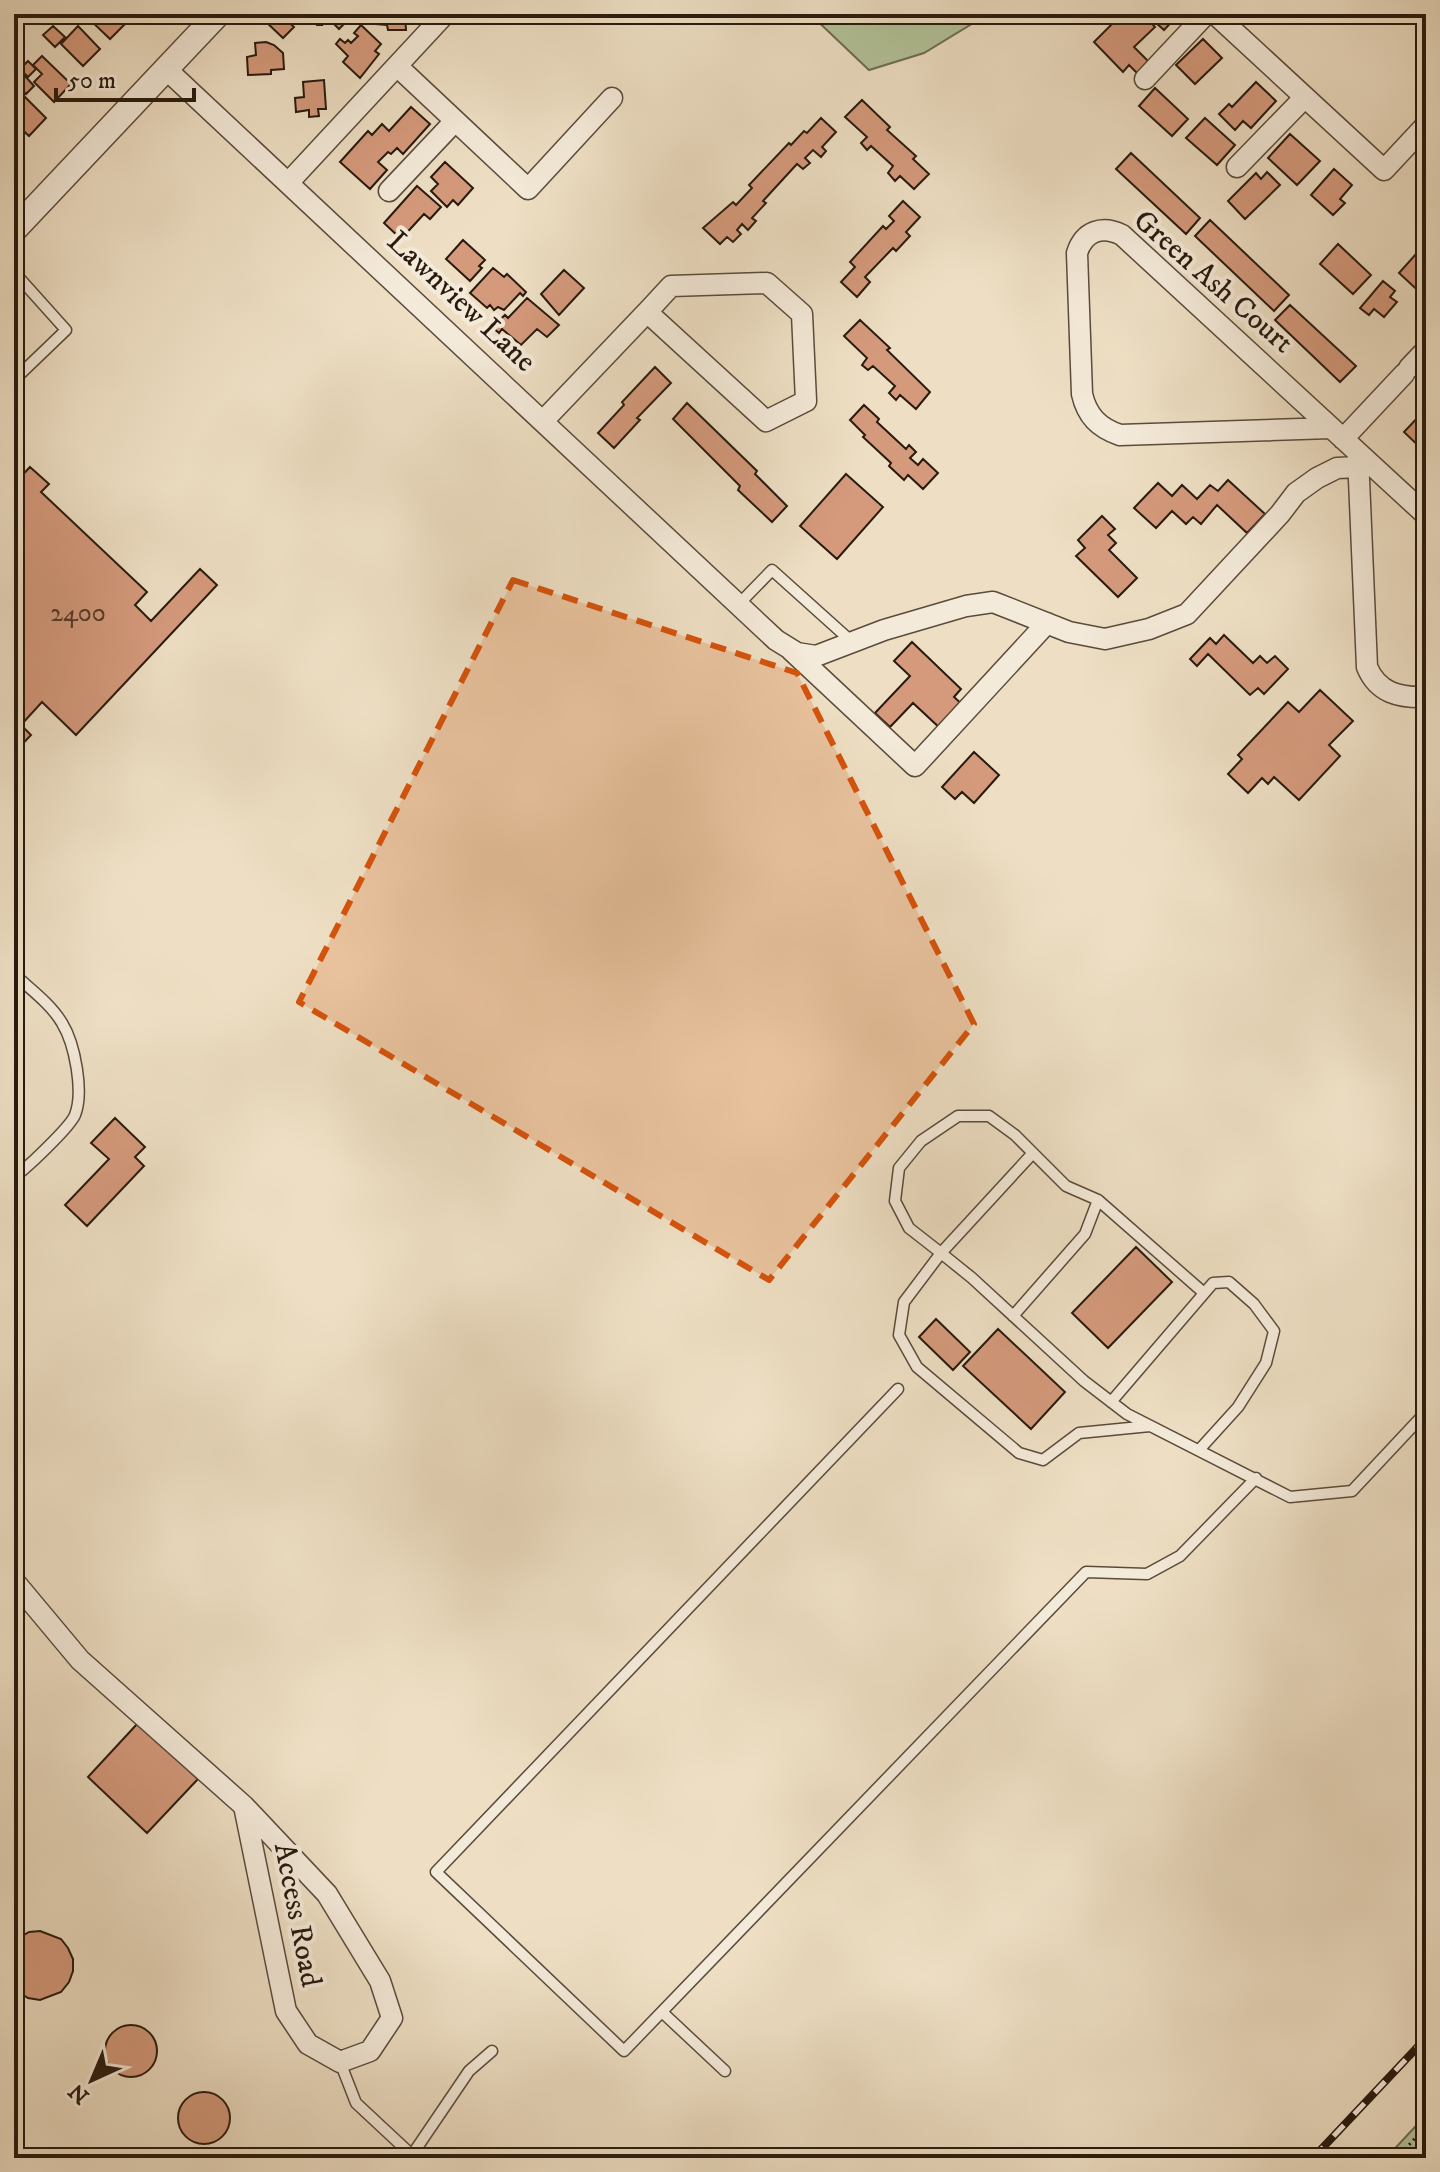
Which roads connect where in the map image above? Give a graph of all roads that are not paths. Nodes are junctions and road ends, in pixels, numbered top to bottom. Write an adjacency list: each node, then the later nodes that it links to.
1 (218, 14): 6 (street)
2 (1206, 14): 7 (street)
3 (1215, 14): 8 (street)
4 (441, 15): 5 (street)
5 (397, 66): 10 (street); 13 (street)
6 (166, 69): 13 (street, Lawnview Lane); 15 (street)
7 (1145, 79)
8 (1305, 97): 11 (street); 12 (street)
9 (612, 98): 10 (street)
10 (455, 121): 14 (street)
11 (1426, 125)
12 (1237, 167)
13 (288, 183): 20 (street, Lawnview Lane)
14 (389, 191)
15 (14, 230)
16 (14, 272): 19 (lane)
17 (647, 312): 17 (street); 20 (street)
18 (1426, 350): 21 (street)
19 (14, 380)
20 (544, 420): 23 (street, Lawnview Lane)
21 (1348, 447): 21 (street, Green Ash Court); 22 (street, Green Ash Court); 24 (street); 27 (street)
22 (1426, 515)
23 (739, 604): 25 (lane); 26 (street, Lawnview Lane)
24 (1047, 623): 25 (street); 26 (street, Lawnview Lane)
25 (851, 641): 26 (street)
26 (787, 647)
27 (1426, 697)
28 (14, 974): 30 (lane)
29 (1033, 1153): 31 (lane); 32 (lane); 32 (lane)
30 (14, 1177)
31 (1098, 1200): 33 (lane); 34 (lane)
32 (941, 1253): 34 (lane); 38 (lane)
33 (1204, 1293): 36 (lane); 39 (lane)
34 (1013, 1316): 36 (lane)
35 (898, 1389): 43 (lane)
36 (1111, 1402): 38 (lane)
37 (1426, 1412): 40 (lane)
38 (1150, 1426): 39 (lane)
39 (1199, 1450): 40 (lane)
40 (1256, 1478): 43 (lane)
41 (14, 1581): 42 (street, Access Road)
42 (244, 1806): 45 (street, Access Road); 45 (street, Access Road)
43 (662, 2012): 46 (lane)
44 (492, 2051): 47 (lane)
45 (340, 2062): 47 (lane)
46 (725, 2071)
47 (414, 2156)

